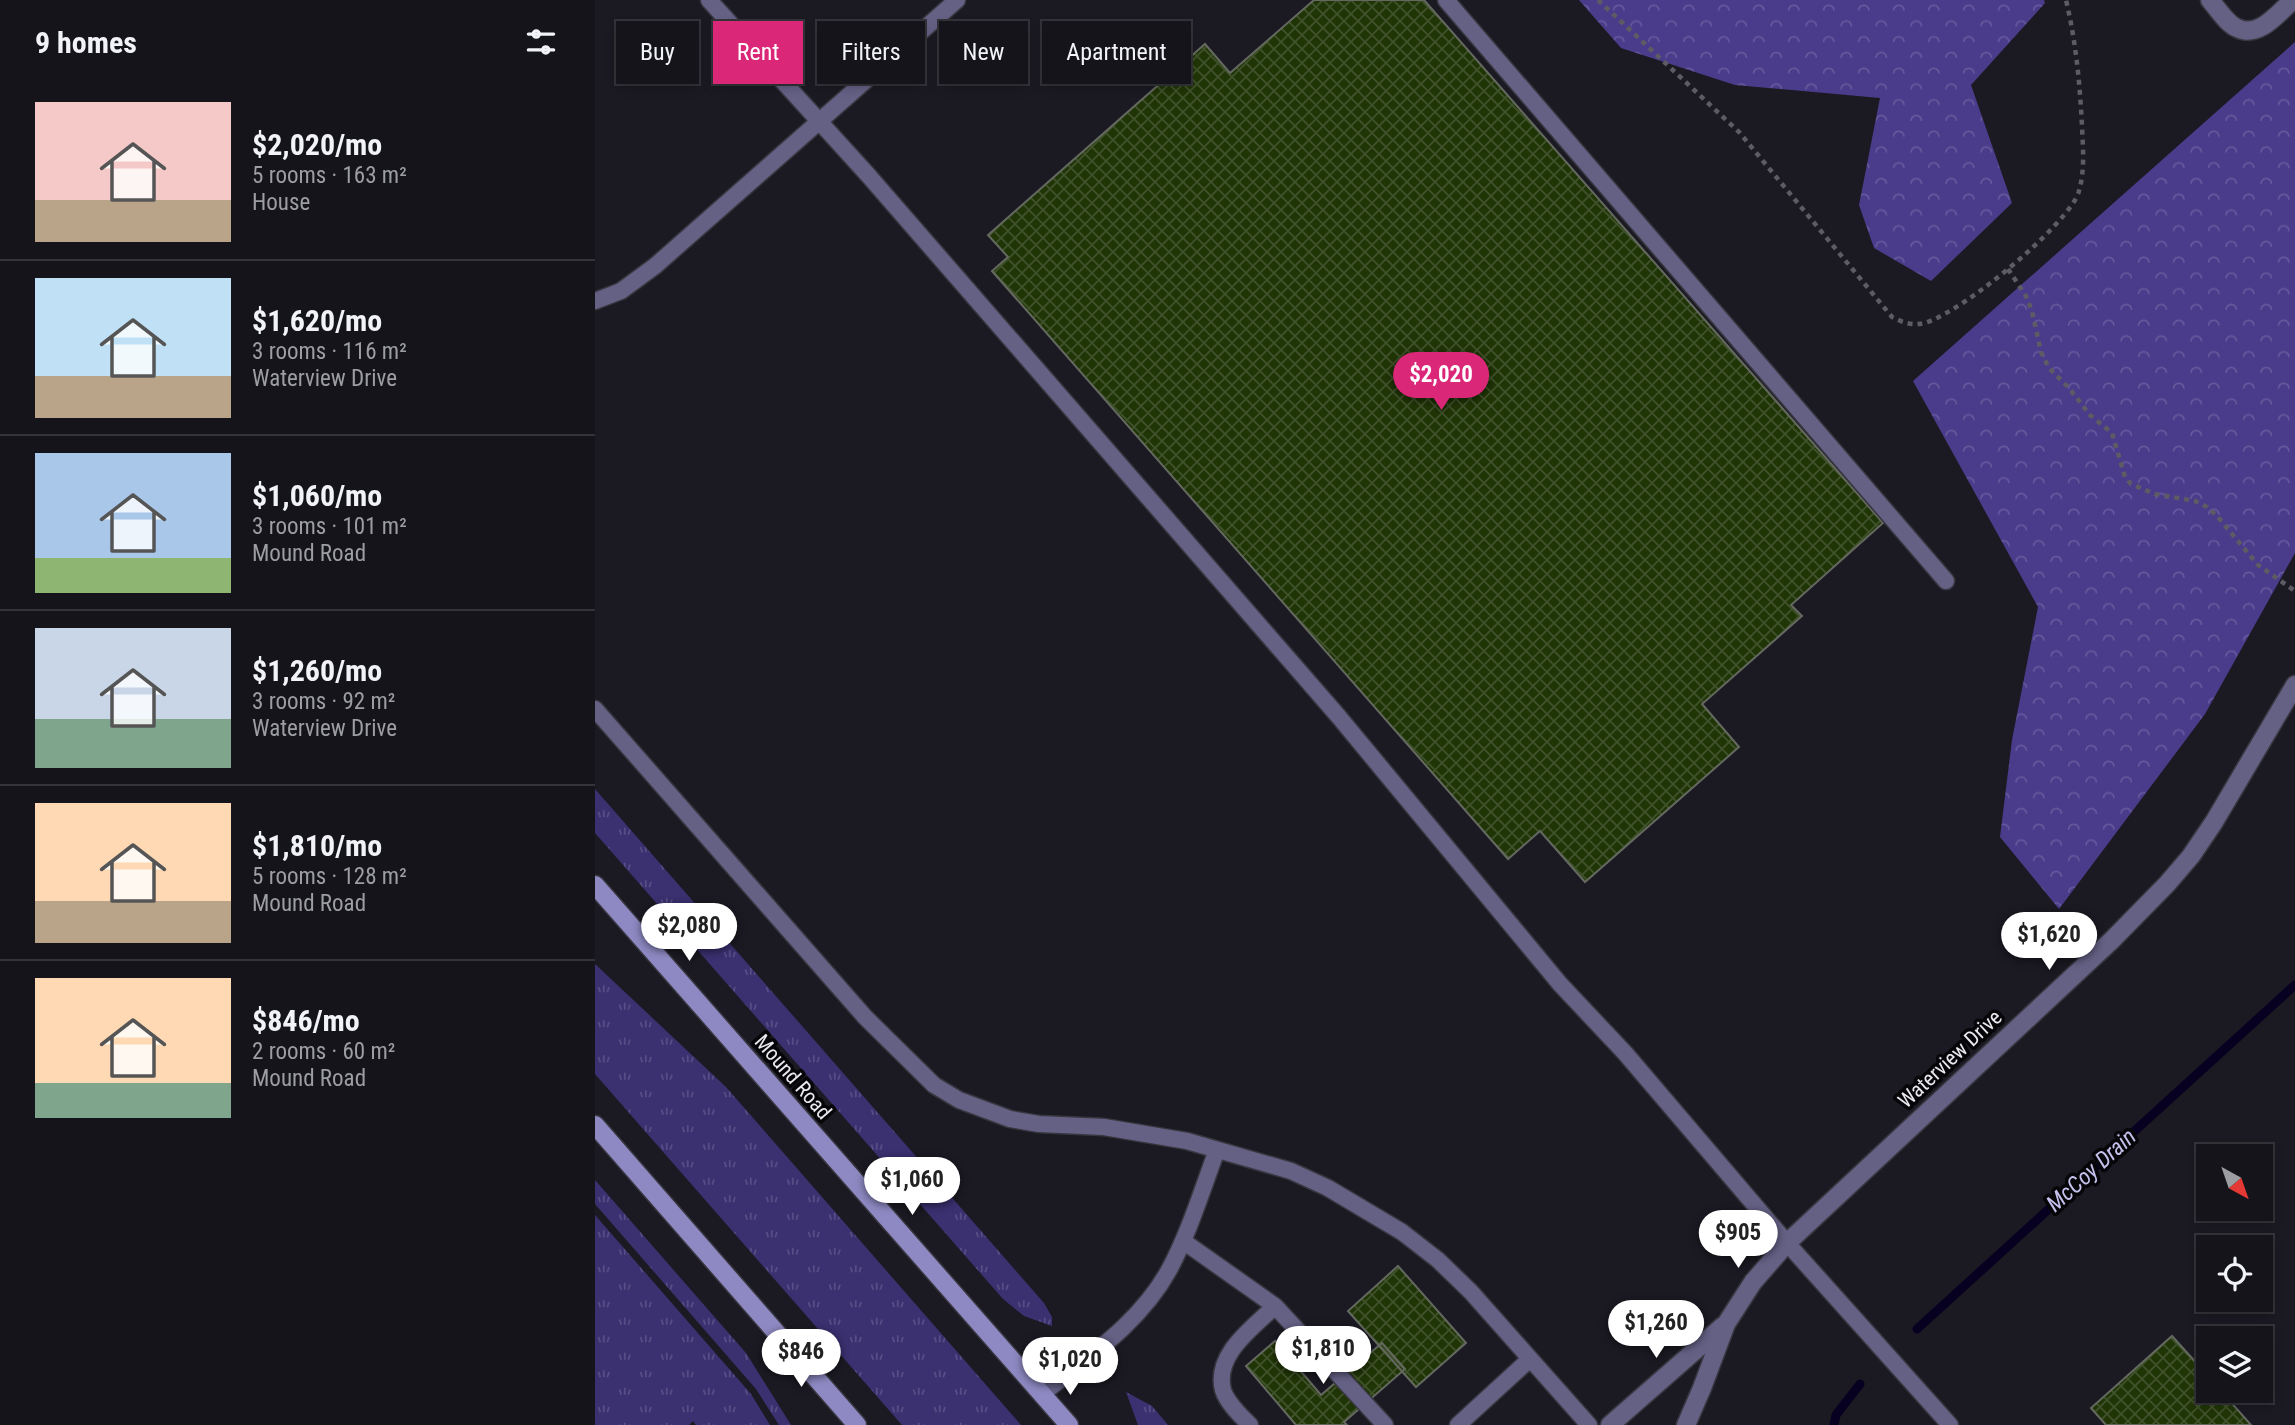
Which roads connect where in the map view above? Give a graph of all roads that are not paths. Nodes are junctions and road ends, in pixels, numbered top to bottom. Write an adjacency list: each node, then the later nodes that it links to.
1 (709, 0): 6 (lane)
2 (957, 0): 6 (lane)
3 (1446, 0): 8 (lane)
4 (2210, 0): 5 (street)
5 (2293, 0)
6 (818, 121): 7 (lane); 15 (lane)
7 (595, 301)
8 (1946, 581)
9 (2295, 685): 15 (street, Waterview Drive)
10 (595, 709): 13 (lane)
11 (595, 885): 19 (main road, Mound Road)
12 (595, 1125): 20 (main road)
13 (1217, 1150): 14 (lane); 18 (lane)
14 (1183, 1241): 16 (lane); 19 (lane)
15 (1787, 1243): 17 (street, Waterview Drive); 28 (lane)
16 (1275, 1306): 22 (lane); 23 (lane)
17 (1726, 1324): 26 (street, Waterview Drive); 27 (street, Waterview Drive)
18 (1530, 1359): 24 (lane); 25 (lane)
19 (1042, 1394): 21 (main road, Mound Road)
20 (857, 1425)
21 (1069, 1425)
22 (1250, 1425)
23 (1385, 1425)
24 (1458, 1425)
25 (1589, 1425)
26 (1610, 1425)
27 (1685, 1425)
28 (1949, 1425)

